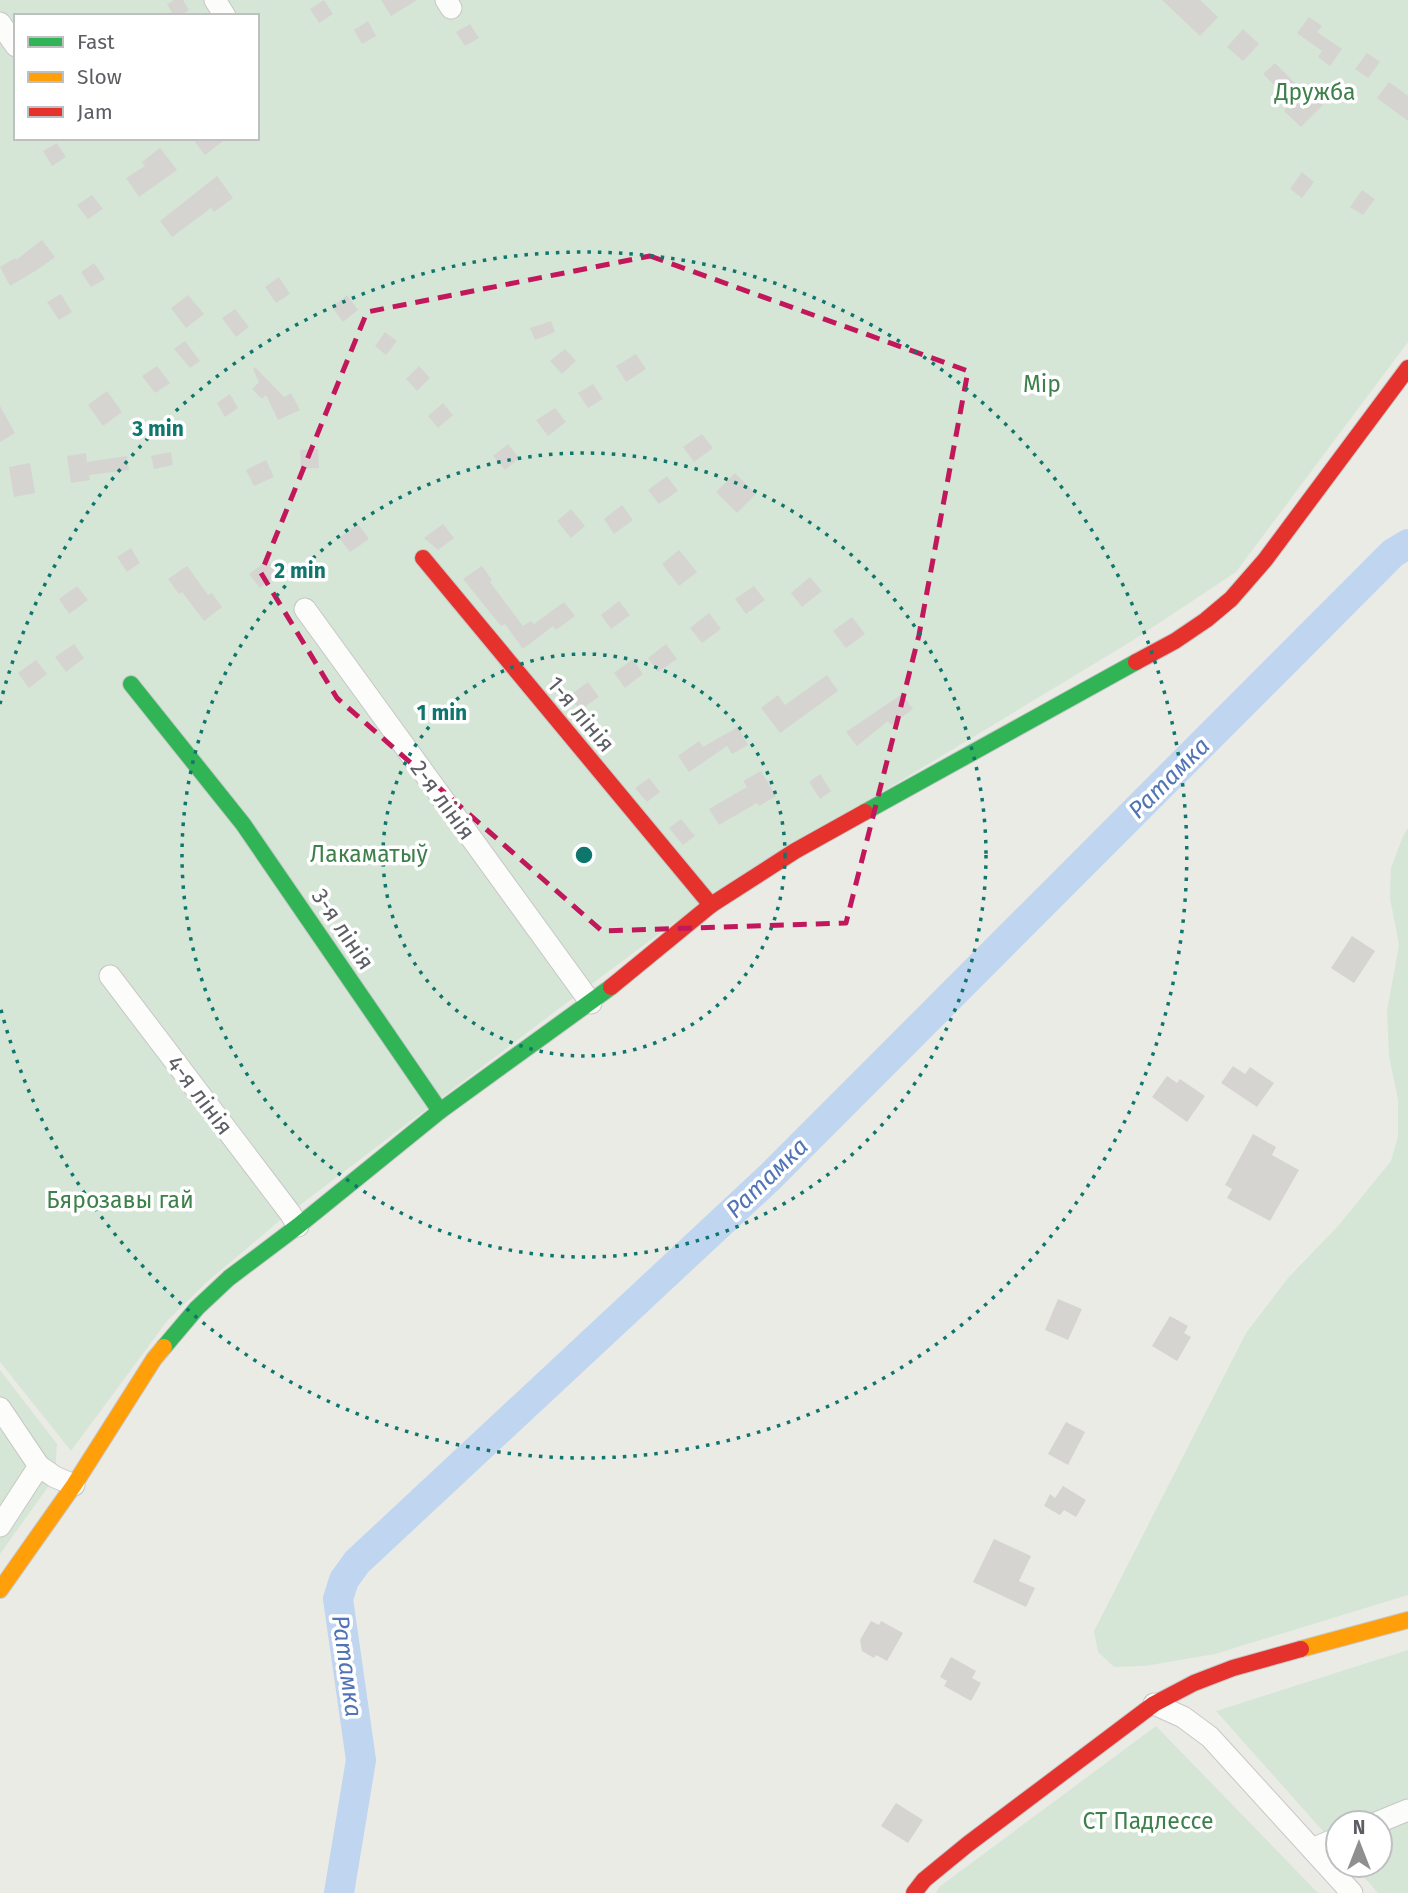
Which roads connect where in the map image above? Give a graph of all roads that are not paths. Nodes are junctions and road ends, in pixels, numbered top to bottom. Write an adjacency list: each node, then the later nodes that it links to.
1 (0, 23): 2 (street)
2 (14, 43)
3 (1408, 368): 7 (street)
4 (423, 558): 7 (street, 1-я лінія)
5 (305, 609): 9 (street, 2-я лінія)
6 (131, 684): 10 (street, 3-я лінія)
7 (707, 902): 9 (street)
8 (110, 976): 11 (street, 4-я лінія)
9 (586, 997): 10 (street)
10 (437, 1108): 11 (street)
11 (294, 1220): 14 (street)
12 (0, 1408): 13 (street)
13 (39, 1466): 14 (street); 15 (street)
14 (74, 1485): 16 (street)
15 (0, 1526)
16 (0, 1590)
17 (1408, 1620): 18 (street)
18 (1154, 1704): 20 (street); 21 (street)
19 (1324, 1844): 20 (street)
20 (1312, 1849): 22 (street)
21 (914, 1893)
22 (1352, 1893)

